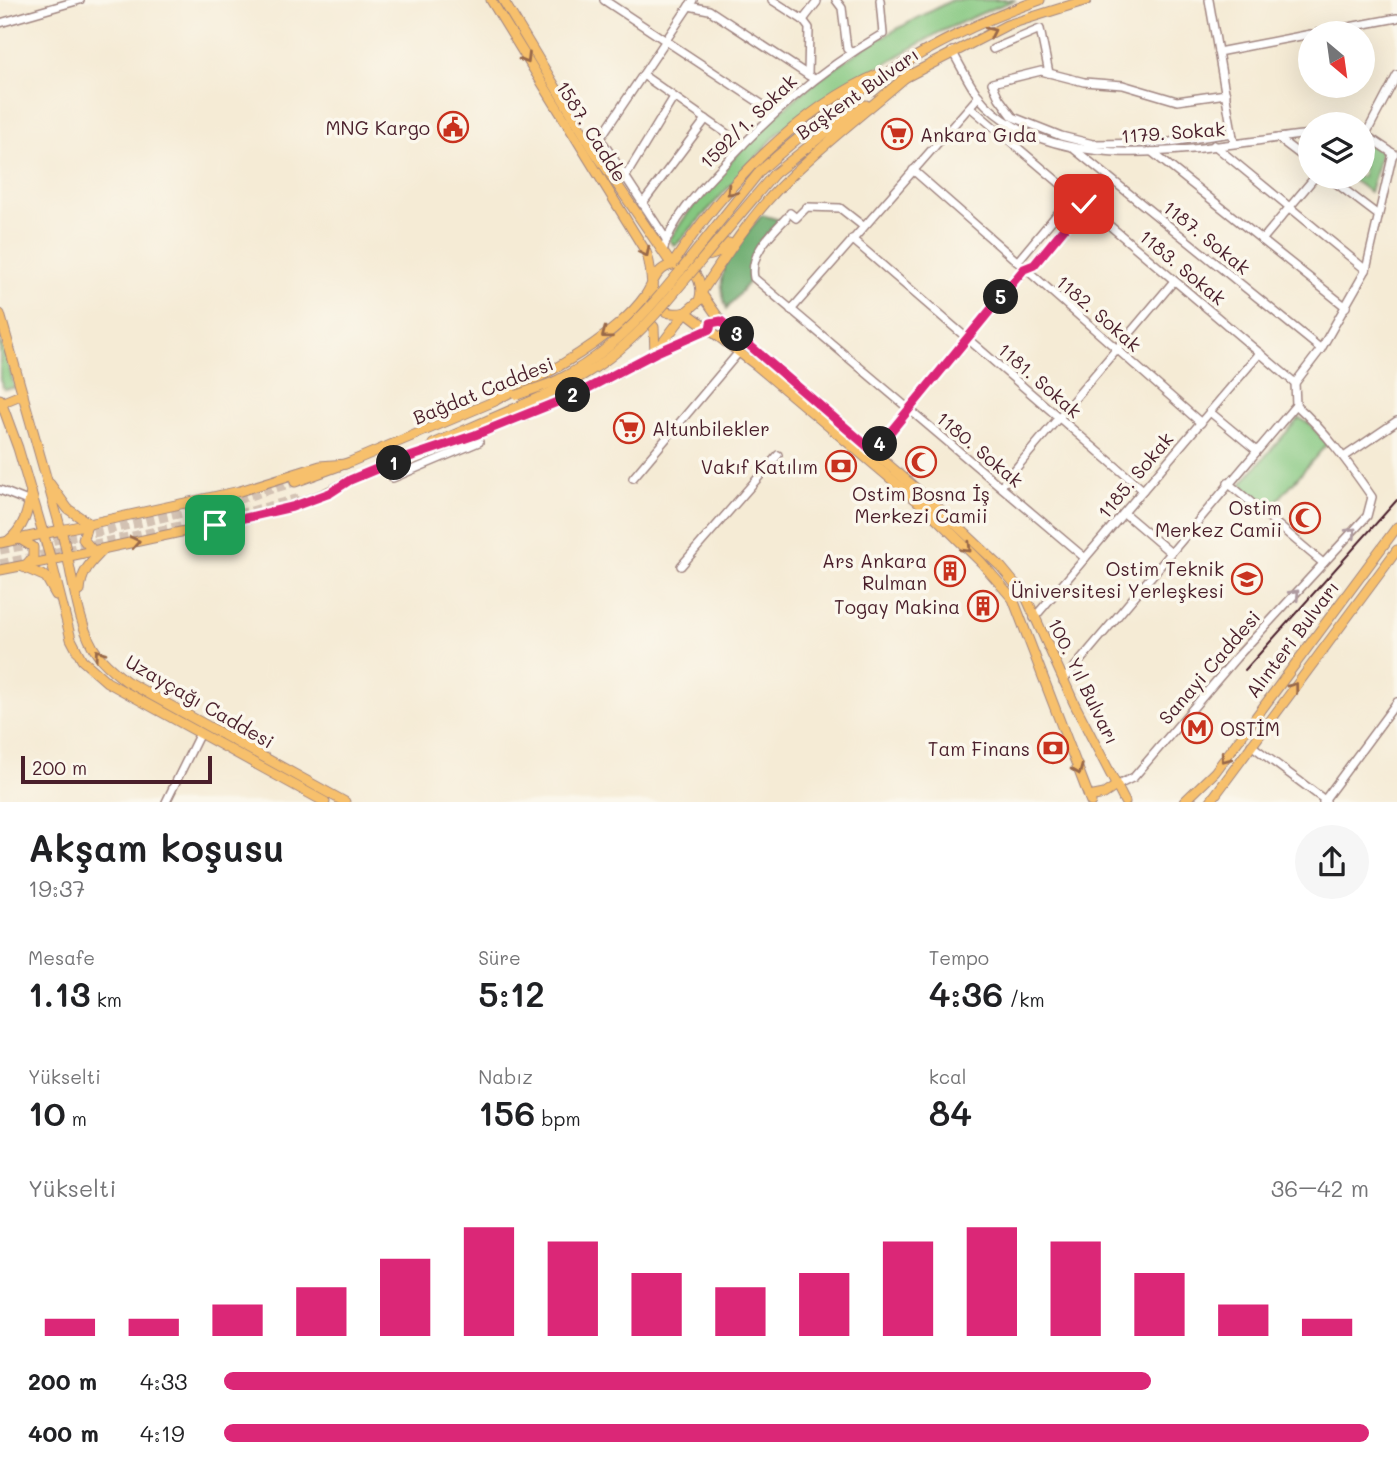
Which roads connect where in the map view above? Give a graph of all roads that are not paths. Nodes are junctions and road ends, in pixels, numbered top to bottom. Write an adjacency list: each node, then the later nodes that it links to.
1 (80, 0): 16 (street)
2 (491, 0): 70 (main road, 1587. Cadde, one-way to 70)
3 (503, 0): 45 (main road, 1587. Cadde)
4 (604, 0): 18 (street)
5 (772, 0): 14 (street)
6 (836, 0): 21 (street)
7 (880, 0): 21 (street, 1592/1. Sokak)
8 (1040, 0): 23 (main road, Başkent Bulvarı)
9 (1087, 0): 20 (main road, Başkent Bulvarı, one-way to 9)
10 (1209, 0): 22 (street)
11 (818, 1): 14 (street)
12 (691, 3): 18 (street); 28 (street)
13 (1397, 18): 15 (street)
14 (803, 20): 28 (street)
15 (1376, 22)
16 (0, 23)
17 (1298, 37): 22 (street)
18 (666, 40): 25 (street); 33 (street)
19 (993, 49): 24 (street)
20 (952, 51): 26 (main road, Başkent Bulvarı); 30 (street, 1179. Sokak)
21 (851, 52): 28 (street, 1592/1. Sokak)
22 (1218, 52): 29 (street)
23 (902, 64): 59 (main road, one-way to 59); 67 (main road, Başkent Bulvarı, bridge)
24 (1049, 73): 29 (street); 36 (street)
25 (643, 75): 31 (street); 45 (street)
26 (909, 75): 60 (main road); 67 (main road, Başkent Bulvarı, bridge)
27 (1397, 75): 34 (street)
28 (811, 77): 33 (street, 1592/1. Sokak)
29 (1226, 94): 36 (street)
30 (979, 96): 32 (street); 44 (street, 1179. Sokak)
31 (674, 97): 35 (street); 50 (street)
32 (970, 107): 49 (street); 53 (street, 1183. Sokak)
33 (775, 113): 42 (street, 1592/1. Sokak)
34 (1375, 116)
35 (706, 119): 42 (street); 54 (street)
36 (1232, 133): 40 (street)
37 (1298, 136): 38 (street, 1179. Sokak)
38 (1278, 138): 40 (street, 1179. Sokak); 47 (street)
39 (1375, 141): 48 (street)
40 (1234, 143): 43 (street, 1179. Sokak)
41 (604, 144): 50 (street)
42 (743, 145): 61 (street, 1592/1. Sokak)
43 (1214, 145): 46 (street, 1179. Sokak); 56 (street)
44 (1073, 148): 46 (street, 1179. Sokak); 82 (street, 1187. Sokak)
45 (593, 149): 64 (main road, 1587. Cadde)
46 (1152, 152): 63 (street, 1187. Sokak)
47 (1298, 153)
48 (1395, 155): 57 (street)
49 (913, 170): 58 (street); 65 (street, 1182. Sokak)
50 (625, 178): 54 (street)
51 (1305, 189): 56 (street)
52 (1344, 189): 57 (street)
53 (1073, 195): 55 (street, 1183. Sokak); 65 (street)
54 (642, 204): 61 (street)
55 (1084, 204): 66 (street); 69 (street, 1183. Sokak)
56 (1290, 207): 63 (street); 68 (street)
57 (1378, 215): 68 (street)
58 (863, 226): 62 (street); 74 (street, 1180. Sokak)
59 (694, 236): 60 (main road); 67 (main road)
60 (738, 236): 71 (main road)
61 (666, 239): 64 (street, 1592/1. Sokak)
62 (852, 239): 74 (street); 80 (street, 1181. Sokak)
63 (1262, 240): 73 (street, 1187. Sokak)
64 (663, 251): 67 (main road, 1587. Cadde)
65 (1017, 262): 66 (street, 1182. Sokak)
66 (1024, 269): 80 (street); 81 (street, 1182. Sokak)
67 (681, 270): 70 (main road); 71 (main road); 72 (main road)
68 (1366, 270): 73 (street)
69 (1174, 281): 81 (street); 85 (street, 1183. Sokak)
70 (652, 285): 75 (main road); 77 (main road)
71 (701, 293): 75 (main road); 78 (main road, 100. Yıl Bulvarı)
72 (665, 297): 88 (main road, Bağdat Caddesi, bridge); 102 (main road, Bağdat Caddesi, bridge)
73 (1346, 307): 82 (street)
74 (791, 310): 91 (street, 1180. Sokak)
75 (686, 312): 79 (main road, 100. Yıl Bulvarı); 84 (main road)
76 (0, 314): 87 (main road, Uzayçağı Caddesi)
77 (624, 319): 84 (main road); 88 (main road, one-way to 88)
78 (721, 321): 79 (main road); 98 (main road, 100. Yıl Bulvarı)
79 (710, 329): 83 (main road, 100. Yıl Bulvarı); 84 (main road)
80 (967, 338): 91 (street); 93 (street, 1181. Sokak)
81 (1116, 349): 93 (street); 95 (street, 1182. Sokak)
82 (1321, 349): 86 (street)
83 (739, 352): 104 (street); 143 (main road, 100. Yıl Bulvarı, one-way to 143)
84 (655, 353): 102 (main road)
85 (1260, 353): 86 (street, 1183. Sokak); 92 (street, 1185. Sokak)
86 (1294, 383): 89 (street)
87 (23, 394): 90 (main road); 105 (main road, Uzayçağı Caddesi)
88 (492, 402): 101 (main road, Bağdat Caddesi)
89 (1296, 405): 97 (street); 100 (street)
90 (2, 408): 112 (main road, Uzayçağı Caddesi)
91 (909, 409): 98 (street); 109 (street, 1180. Sokak)
92 (1210, 412): 95 (street, 1185. Sokak); 97 (street)
93 (1059, 417): 109 (street); 111 (street, 1181. Sokak)
94 (1397, 421): 100 (street)
95 (1201, 423): 111 (street, 1185. Sokak)
96 (478, 442): 103 (street)
97 (1256, 450): 108 (street)
98 (874, 452): 137 (main road, 100. Yıl Bulvarı)
99 (778, 455): 131 (street)
100 (1344, 457): 129 (street, Sanayi Caddesi, one-way to 100)
101 (346, 464): 107 (main road, Bağdat Caddesi); 116 (main road)
102 (386, 465): 106 (main road, Bağdat Caddesi)
103 (393, 478)
104 (633, 478)
105 (47, 480): 116 (main road); 117 (main road, Uzayçağı Caddesi)
106 (350, 480): 113 (main road, Bağdat Caddesi); 122 (main road, one-way to 106)
107 (295, 482)
108 (1228, 483): 125 (street); 129 (street)
109 (1001, 486): 127 (street, 1180. Sokak)
110 (0, 490): 114 (street)
111 (1143, 490): 115 (street, 1185. Sokak)
112 (32, 491): 114 (main road); 119 (main road, Uzayçağı Caddesi)
113 (300, 498)
114 (30, 502): 121 (main road)
115 (1124, 513): 125 (street); 127 (street, 1185. Sokak)
116 (88, 525): 117 (main road); 124 (main road)
117 (61, 530): 119 (main road); 126 (main road, Uzayçağı Caddesi)
118 (1395, 533): 149 (main road, Alınteri Bulvarı, one-way to 149)
119 (44, 534): 120 (main road); 128 (main road, Uzayçağı Caddesi)
120 (20, 539): 121 (main road); 130 (main road)
121 (4, 543)
122 (106, 548): 124 (main road); 135 (main road)
123 (1397, 550): 141 (main road, Alınteri Bulvarı, one-way to 123)
124 (93, 551): 126 (main road)
125 (1171, 554): 138 (street)
126 (69, 556): 128 (main road); 133 (main road, Uzayçağı Caddesi)
127 (1086, 558): 137 (street, 1185. Sokak)
128 (51, 560): 130 (main road); 134 (main road, Uzayçağı Caddesi)
129 (1323, 563): 142 (street, Sanayi Caddesi, one-way to 129)
130 (23, 565): 132 (main road); 136 (main road)
131 (681, 566)
132 (0, 570)
133 (73, 578): 134 (main road); 135 (main road, Uzayçağı Caddesi)
134 (56, 582): 136 (main road, Uzayçağı Caddesi)
135 (79, 603): 147 (main road, Uzayçağı Caddesi, one-way to 135)
136 (61, 606): 140 (main road, Uzayçağı Caddesi)
137 (1034, 618): 138 (main road, 100. Yıl Bulvarı)
138 (1063, 681): 142 (main road, 100. Yıl Bulvarı)
139 (1397, 702): 144 (street)
140 (200, 733): 145 (street); 146 (main road, Uzayçağı Caddesi)
141 (1251, 745): 144 (street); 150 (main road, Alınteri Bulvarı)
142 (1116, 786): 143 (main road); 148 (main road, 100. Yıl Bulvarı)
143 (1090, 800)
144 (1325, 801)
145 (166, 802)
146 (325, 802)
147 (345, 802)
148 (1125, 802)
149 (1184, 802)
150 (1210, 802)

